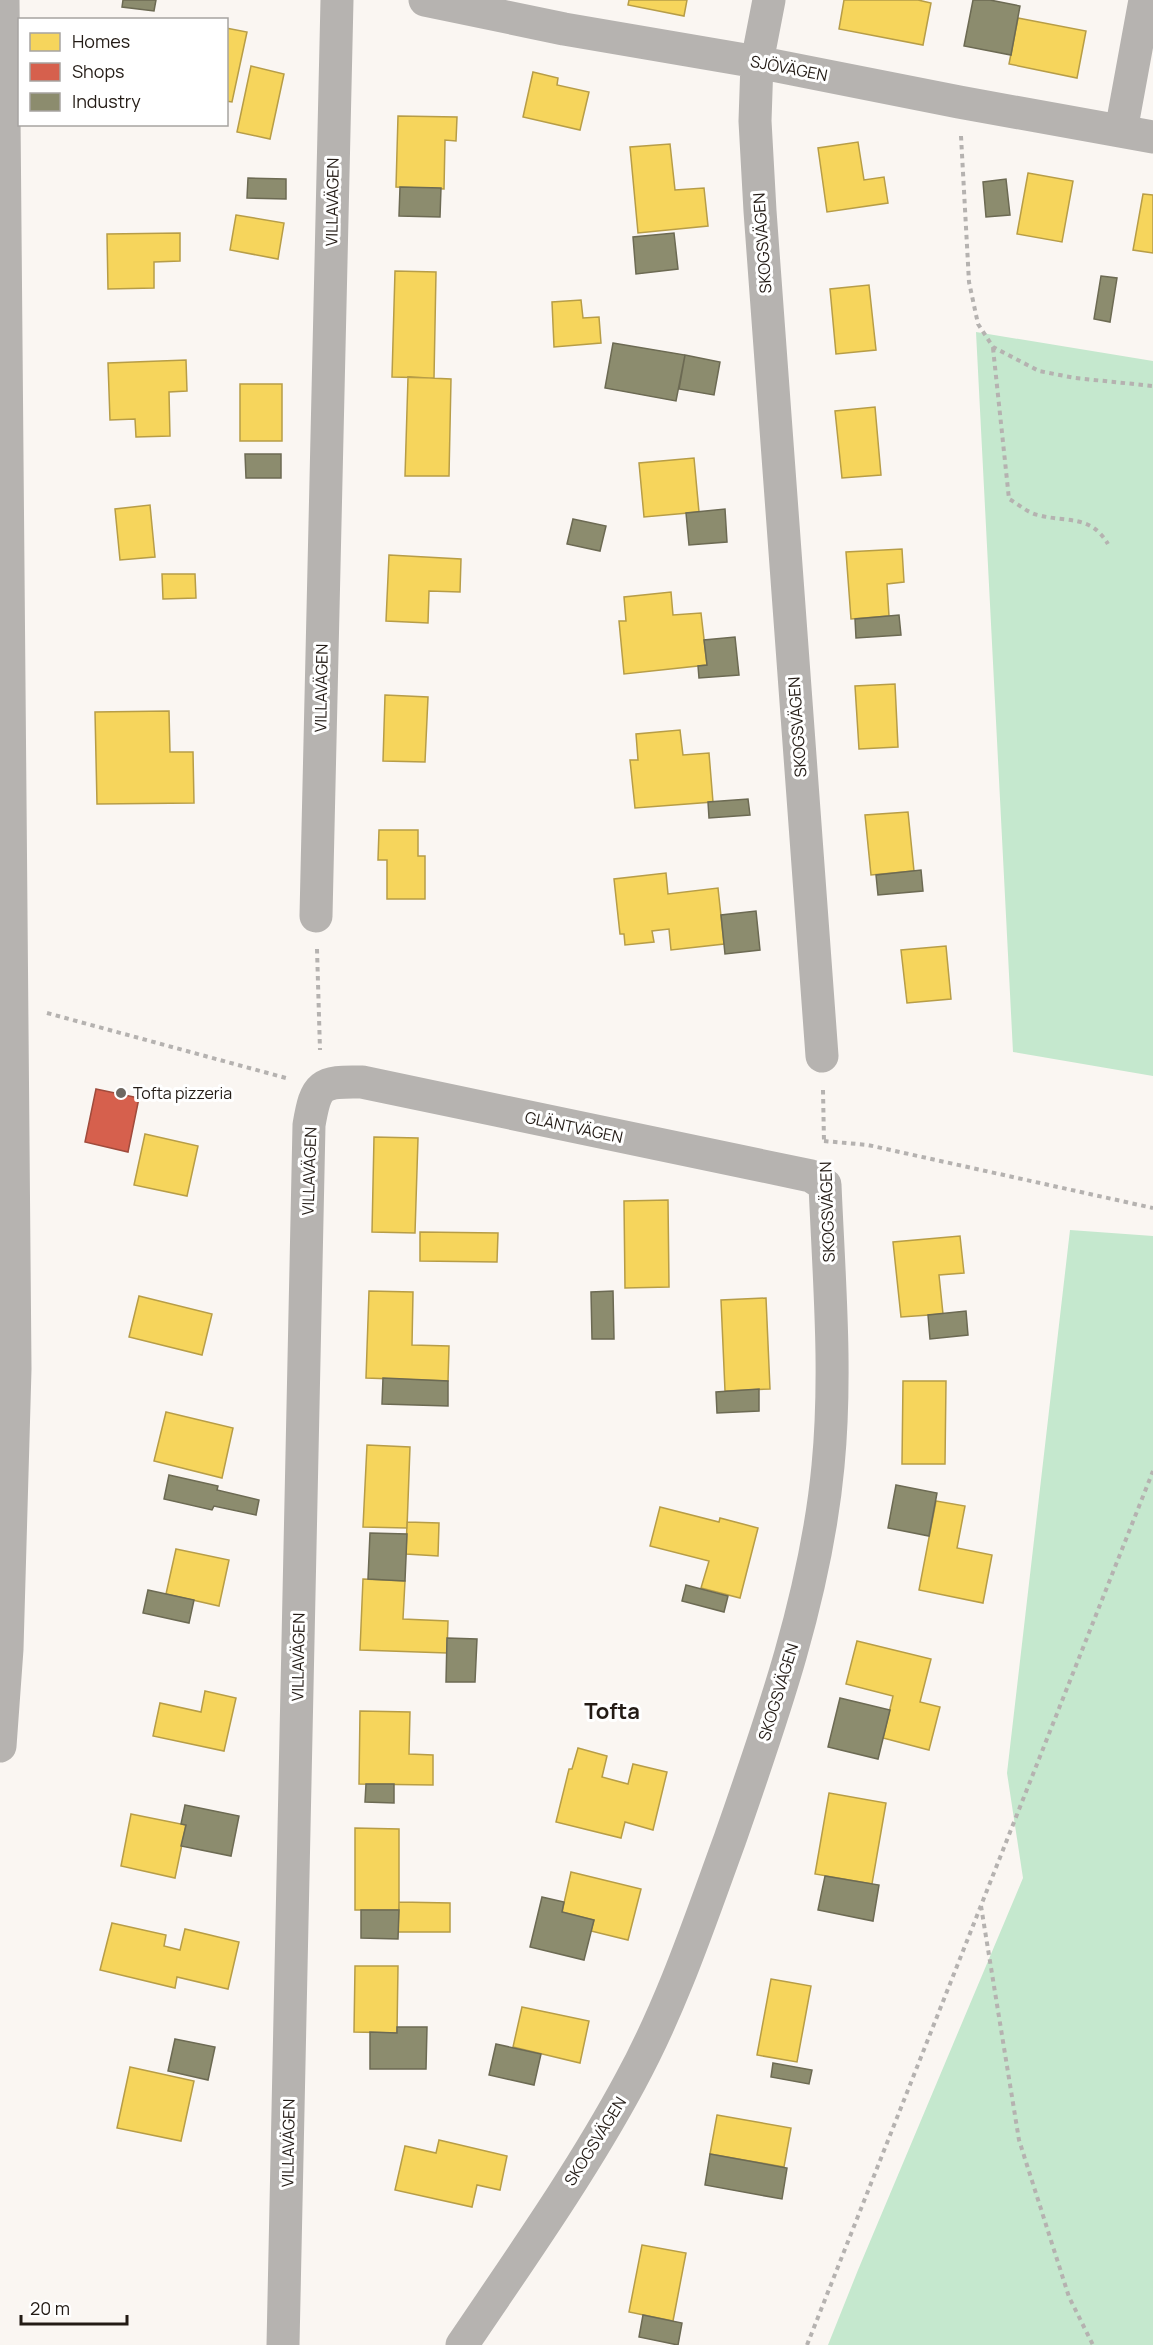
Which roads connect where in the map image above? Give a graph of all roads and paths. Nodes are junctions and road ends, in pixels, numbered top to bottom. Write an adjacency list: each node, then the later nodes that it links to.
1 (3, 0): 14 (street)
2 (337, 0): 13 (street, VILLAVÄGEN)
3 (425, 0): 6 (street, SJÖVÄGEN)
4 (769, 0): 6 (street, SKOGSVÄGEN)
5 (1145, 0): 8 (street)
6 (757, 62): 7 (street, SJÖVÄGEN); 15 (street, SKOGSVÄGEN)
7 (959, 102): 8 (street, SJÖVÄGEN); 10 (path)
8 (1121, 130): 9 (street, SJÖVÄGEN)
9 (1153, 137)
10 (993, 347): 11 (path); 12 (path)
11 (1153, 386)
12 (1108, 544)
13 (316, 916): 16 (path)
14 (10, 1003): 16 (path); 21 (street)
15 (822, 1056): 17 (path, SKOGSVÄGEN)
16 (321, 1087): 18 (street, GLÄNTVÄGEN); 23 (street, VILLAVÄGEN)
17 (824, 1141): 18 (path, SKOGSVÄGEN); 19 (path)
18 (825, 1185): 24 (street, SKOGSVÄGEN)
19 (1153, 1208)
20 (1153, 1471): 22 (path)
21 (0, 1746)
22 (981, 1906): 25 (path); 26 (path)
23 (283, 2345)
24 (462, 2345)
25 (807, 2345)
26 (1093, 2345)

